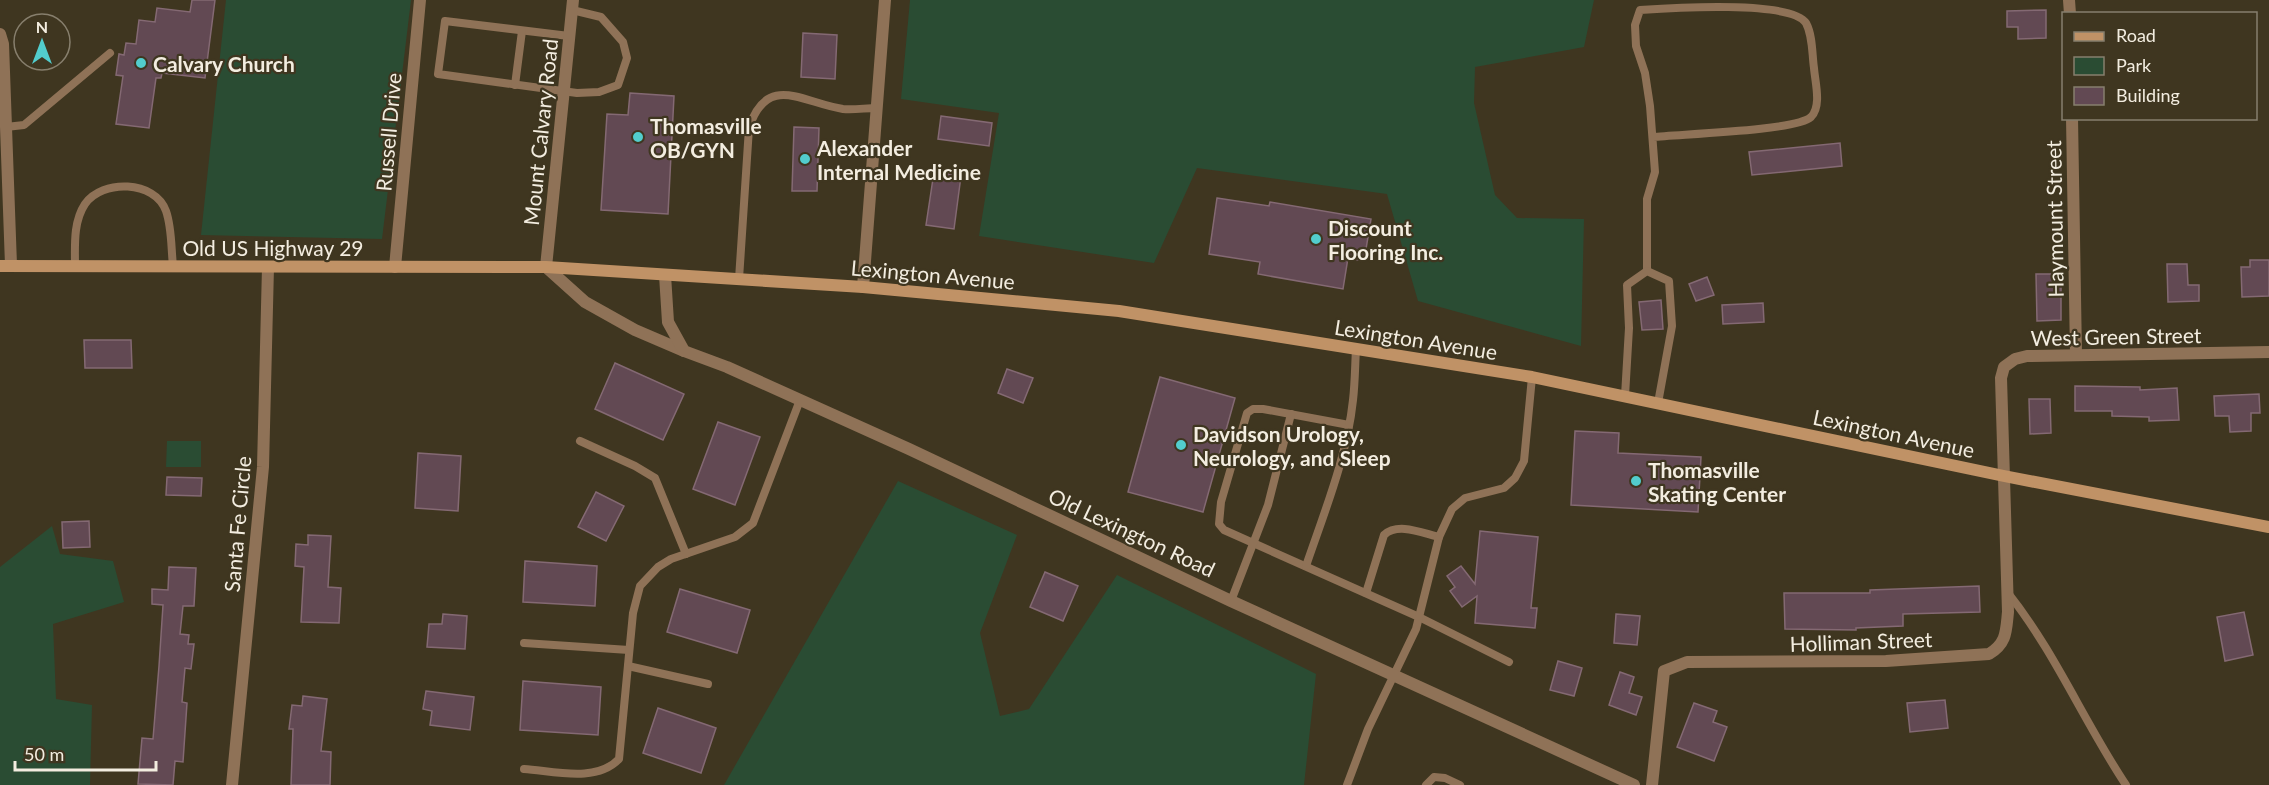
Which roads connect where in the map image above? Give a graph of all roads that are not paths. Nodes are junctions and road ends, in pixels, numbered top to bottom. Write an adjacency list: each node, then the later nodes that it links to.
1 (420, 0): 20 (street, Russell Drive)
2 (885, 0): 11 (street)
3 (572, 5): 6 (street, Mount Calvary Road); 10 (lane)
4 (522, 31): 6 (lane); 9 (lane); 9 (lane)
5 (0, 34): 8 (street)
6 (569, 36): 10 (street, Mount Calvary Road)
7 (110, 53): 13 (lane)
8 (2, 64): 13 (street)
9 (515, 85): 10 (lane)
10 (564, 91): 21 (street, Mount Calvary Road)
11 (877, 108): 24 (lane); 25 (street)
12 (2072, 120): 29 (street, Haymount Street)
13 (6, 127): 15 (street)
14 (1653, 137): 14 (lane); 22 (lane)
15 (4, 202): 16 (street)
16 (5, 266): 18 (main road, Old US Highway 29)
17 (173, 266): 18 (main road, Old US Highway 29); 18 (lane); 19 (main road, Old US Highway 29)
18 (75, 267)
19 (268, 267): 20 (main road, Old US Highway 29); 54 (street, Santa Fe Circle)
20 (395, 267): 21 (main road, Old US Highway 29)
21 (546, 267): 23 (main road, Lexington Avenue); 27 (street, Old Lexington Road)
22 (1647, 271): 31 (lane); 33 (lane)
23 (665, 275): 24 (main road, Lexington Avenue); 27 (street)
24 (739, 279): 25 (main road, Lexington Avenue)
25 (863, 287): 26 (main road, Lexington Avenue)
26 (1356, 349): 30 (main road, Lexington Avenue); 35 (lane)
27 (684, 351): 32 (street, Old Lexington Road)
28 (2269, 352): 29 (street, West Green Street)
29 (2076, 355): 37 (street, West Green Street)
30 (1532, 377): 31 (main road, Lexington Avenue); 39 (lane)
31 (1625, 396): 33 (main road, Lexington Avenue)
32 (800, 400): 41 (lane); 45 (street, Old Lexington Road)
33 (1658, 403): 37 (main road, Lexington Avenue)
34 (1291, 414): 35 (lane); 40 (lane); 40 (lane)
35 (1349, 425): 42 (lane)
36 (580, 441): 41 (lane)
37 (2004, 476): 38 (main road, Lexington Avenue); 44 (street, Holliman Street)
38 (2269, 527)
39 (1439, 537): 43 (lane); 46 (lane)
40 (1253, 543): 42 (lane); 45 (lane)
41 (686, 554): 48 (lane)
42 (1306, 566): 43 (lane)
43 (1366, 593): 46 (lane)
44 (2008, 593): 59 (street, Holliman Street); 60 (lane)
45 (1231, 601): 51 (street, Old Lexington Road)
46 (1419, 617): 49 (lane); 51 (lane)
47 (524, 643): 48 (lane)
48 (629, 650): 50 (lane)
49 (1509, 662)
50 (628, 666): 52 (lane); 53 (lane)
51 (1394, 674): 55 (lane); 58 (street, Old Lexington Road)
52 (708, 684)
53 (524, 770)
54 (232, 785)
55 (1347, 785)
56 (1426, 785): 57 (lane)
57 (1460, 785)
58 (1634, 785)
59 (1652, 785)
60 (2126, 785)

